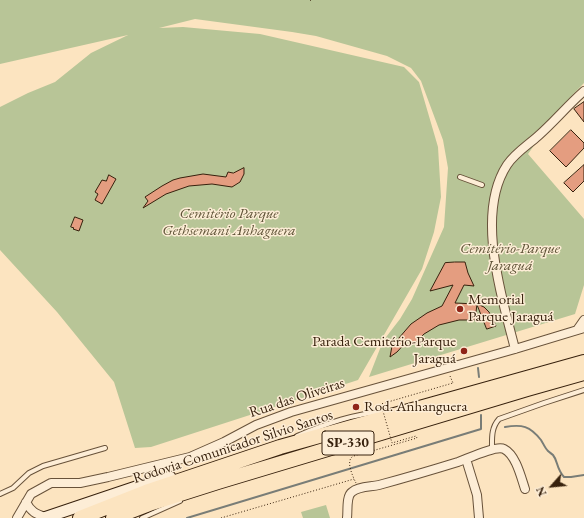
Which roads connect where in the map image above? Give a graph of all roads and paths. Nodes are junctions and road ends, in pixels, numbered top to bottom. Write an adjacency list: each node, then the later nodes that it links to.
1 (310, 0): 2 (path)
2 (312, 2)
3 (584, 91): 8 (street)
4 (460, 177): 5 (lane)
5 (482, 185)
6 (584, 320): 7 (street)
7 (580, 329): 8 (street, Rua das Oliveiras)
8 (515, 349): 22 (street, Rua das Oliveiras)
9 (584, 362): 15 (highway, Rodovia Comunicador Silvio Santos / SP-330)
10 (584, 373): 17 (highway, Rodovia Comunicador Silvio Santos / SP-330)
11 (453, 383): 28 (path, bridge)
12 (584, 390): 14 (lane)
13 (105, 448): 19 (lane)
14 (492, 449): 16 (street); 18 (street)
15 (243, 459): 24 (main road); 25 (highway, Rodovia Comunicador Silvio Santos / SP-330)
16 (466, 459): 29 (street); 30 (street)
17 (218, 482): 20 (lane); 26 (highway, Rodovia Comunicador Silvio Santos / SP-330)
18 (525, 489)
19 (0, 494)
20 (191, 496)
21 (184, 499): 27 (lane)
22 (26, 502): 23 (street, Rua das Oliveiras); 24 (street)
23 (17, 518)
24 (44, 518)
25 (80, 518)
26 (113, 518)
27 (142, 518)
28 (221, 518)
29 (347, 518)
30 (479, 518)

